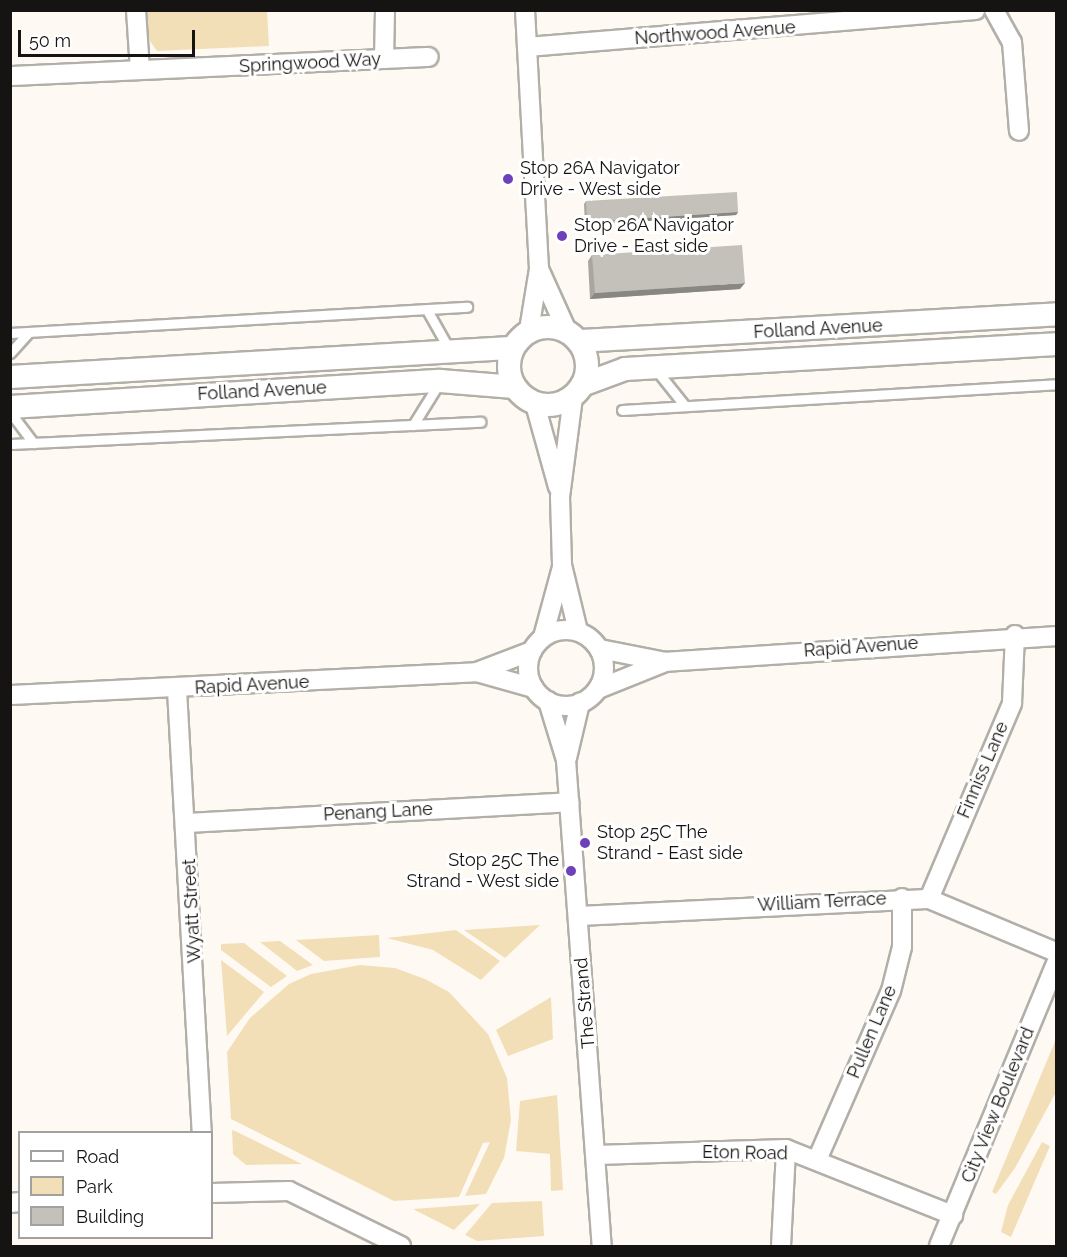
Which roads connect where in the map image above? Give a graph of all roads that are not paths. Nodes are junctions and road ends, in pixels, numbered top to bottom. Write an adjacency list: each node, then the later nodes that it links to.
1 (136, 10): 9 (street)
2 (385, 10): 8 (street)
3 (525, 10): 6 (street)
4 (975, 10): 6 (street, Northwood Avenue)
5 (994, 10): 11 (street)
6 (527, 47): 12 (street)
7 (429, 57): 8 (street, Springwood Way)
8 (384, 59): 9 (street, Springwood Way)
9 (140, 70): 10 (street, Springwood Way)
10 (10, 76)
11 (1018, 131)
12 (539, 268): 16 (street); 19 (street)
13 (467, 307): 14 (lane)
14 (427, 310): 17 (lane); 23 (lane)
15 (1056, 314): 19 (street, Folland Avenue)
16 (529, 330): 19 (street); 21 (street)
17 (30, 332): 18 (lane); 22 (lane)
18 (10, 333)
19 (573, 336): 29 (street)
20 (1056, 344): 24 (street, Folland Avenue)
21 (512, 348): 23 (street, Folland Avenue); 28 (street)
22 (10, 353)
23 (452, 353): 25 (street, Folland Avenue)
24 (654, 368): 29 (street, Folland Avenue); 31 (lane)
25 (10, 376)
26 (440, 381): 28 (street, Folland Avenue); 32 (street, Folland Avenue); 36 (lane)
27 (1056, 384): 31 (lane)
28 (514, 387): 30 (street)
29 (577, 391): 30 (street); 39 (street)
30 (535, 404): 39 (street)
31 (685, 406): 33 (lane)
32 (10, 407)
33 (622, 410)
34 (10, 412): 37 (lane)
35 (480, 422): 36 (lane)
36 (413, 425): 37 (lane)
37 (33, 443): 38 (lane)
38 (10, 444)
39 (560, 497): 40 (street)
40 (562, 565): 41 (street); 44 (street)
41 (578, 631): 44 (street); 45 (street)
42 (1015, 635): 43 (street, Rapid Avenue); 46 (street, Rapid Avenue); 58 (street, Finniss Lane)
43 (1056, 636)
44 (537, 644): 47 (street, Rapid Avenue); 48 (street)
45 (600, 649): 46 (street, Rapid Avenue); 49 (street)
46 (665, 662): 49 (street, Rapid Avenue)
47 (477, 672): 48 (street, Rapid Avenue); 50 (street, Rapid Avenue)
48 (534, 688): 52 (street)
49 (598, 689): 53 (street)
50 (177, 690): 51 (street, Rapid Avenue); 56 (street, Wyatt Street)
51 (16, 697)
52 (548, 701): 53 (street); 54 (street, The Strand)
53 (580, 704): 54 (street, The Strand)
54 (566, 760): 55 (street, The Strand)
55 (569, 802): 56 (street, Penang Lane); 59 (street, The Strand)
56 (188, 823): 62 (street, Wyatt Street)
57 (902, 898): 58 (street, William Terrace); 59 (street, William Terrace); 65 (street, Pullen Lane)
58 (928, 899): 60 (street, William Terrace)
59 (578, 916): 64 (street, The Strand)
60 (1056, 952)
61 (1056, 963): 67 (street, City View Boulevard)
62 (202, 1131)
63 (786, 1149): 64 (street, Eton Road); 65 (street, Eton Road); 70 (street)
64 (597, 1155): 69 (street, The Strand)
65 (817, 1160): 67 (street, Eton Road)
66 (213, 1193): 68 (street)
67 (953, 1215): 71 (street, City View Boulevard)
68 (401, 1246)
69 (602, 1246)
70 (781, 1246)
71 (939, 1246)

